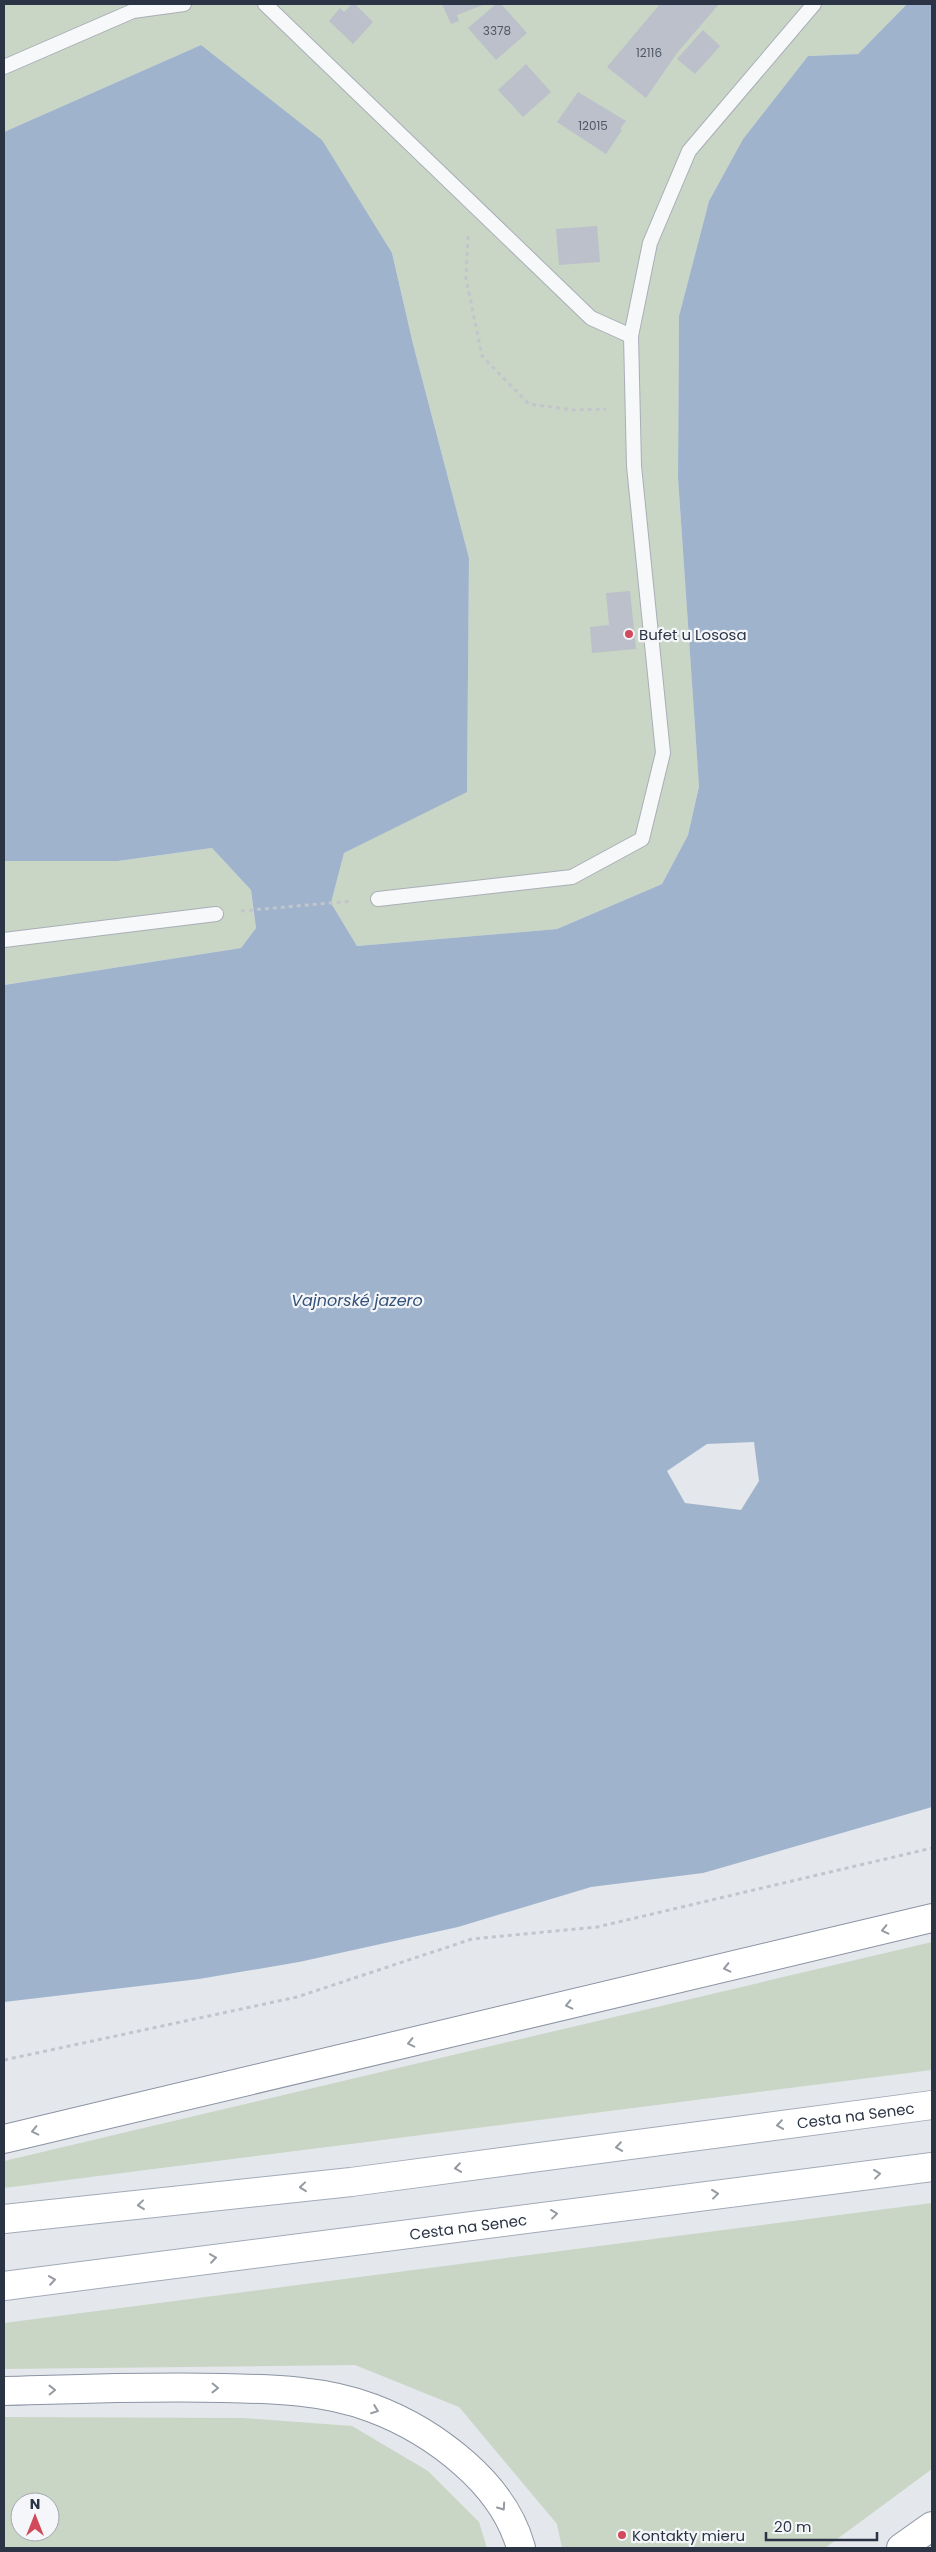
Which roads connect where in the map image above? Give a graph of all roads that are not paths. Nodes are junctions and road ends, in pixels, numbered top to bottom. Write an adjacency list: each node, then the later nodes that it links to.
1 (184, 4): 4 (lane)
2 (265, 4): 6 (lane)
3 (814, 4): 6 (lane)
4 (132, 7): 5 (lane)
5 (4, 67)
6 (631, 336): 7 (lane)
7 (378, 899)
8 (216, 914): 9 (lane)
9 (4, 940)
10 (932, 1918): 12 (main road, one-way to 12)
11 (932, 2105): 14 (main road, Cesta na Senec, one-way to 14)
12 (4, 2139)
13 (932, 2167): 15 (main road, Cesta na Senec, one-way to 13)
14 (4, 2219)
15 (4, 2286)
16 (4, 2391): 18 (main road, one-way to 18)
17 (932, 2526): 19 (main road)
18 (521, 2548)
19 (901, 2548)

